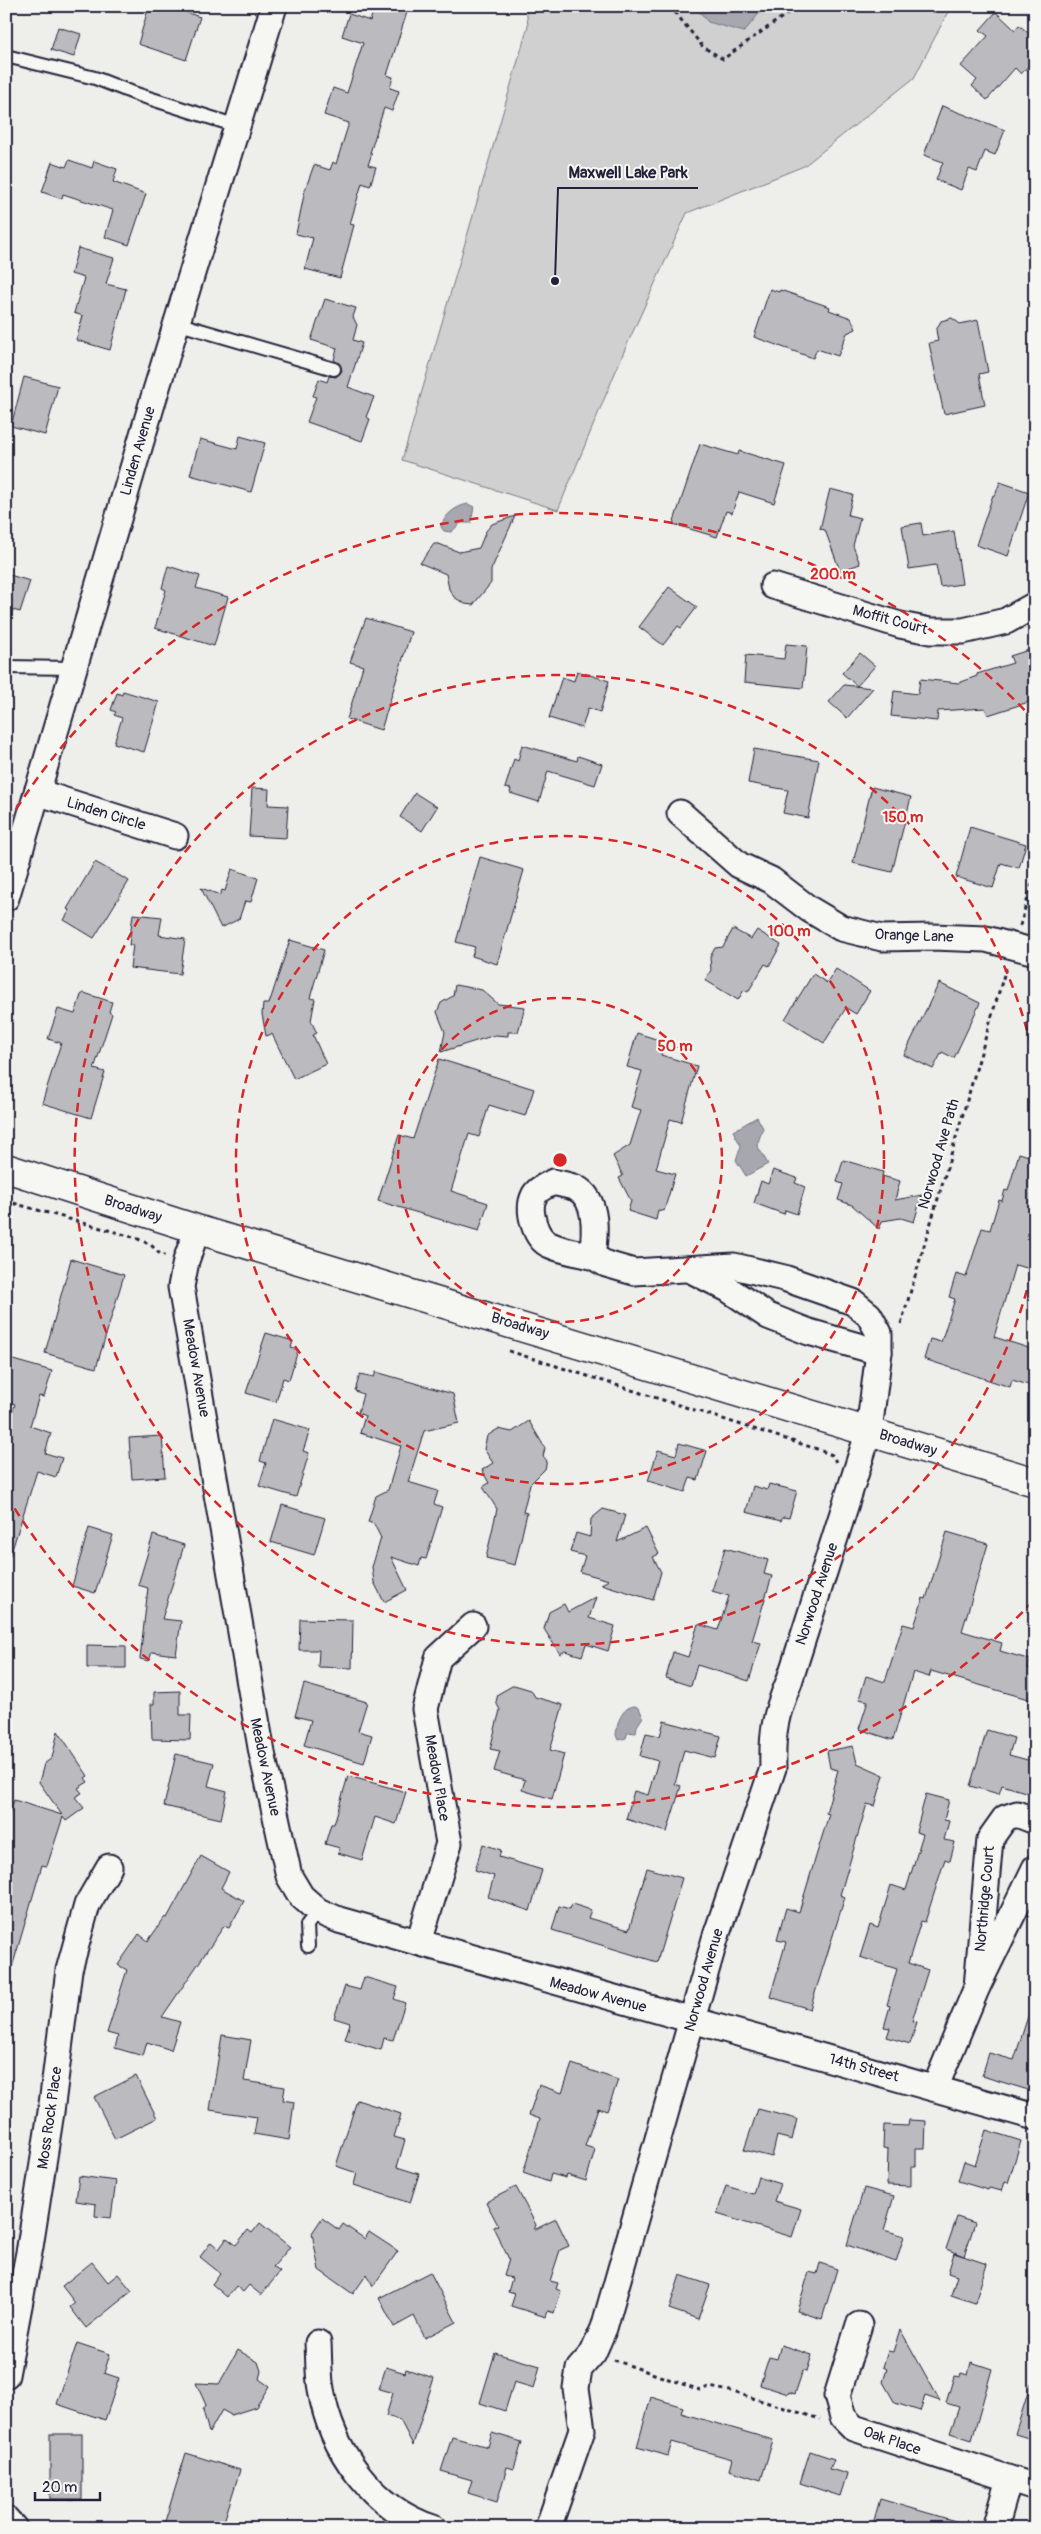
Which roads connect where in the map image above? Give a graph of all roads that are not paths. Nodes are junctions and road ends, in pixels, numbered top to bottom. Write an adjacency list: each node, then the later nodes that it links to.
1 (274, 6): 3 (street, Linden Avenue)
2 (6, 56): 3 (lane)
3 (237, 126): 4 (street, Linden Avenue)
4 (176, 323): 5 (lane); 9 (street, Linden Avenue)
5 (334, 369)
6 (772, 586): 7 (street, Moffit Court)
7 (1035, 606)
8 (6, 667): 9 (lane)
9 (73, 668): 10 (street, Linden Avenue)
10 (37, 792): 12 (street, Linden Circle); 13 (street, Linden Avenue)
11 (680, 813): 14 (street, Orange Lane)
12 (175, 836)
13 (6, 898)
14 (1035, 952)
15 (6, 1168): 16 (main road, Broadway)
16 (196, 1229): 20 (main road, Broadway); 26 (street, Meadow Avenue)
17 (592, 1256): 18 (street, Norwood Avenue)
18 (691, 1270): 19 (street); 19 (street, Norwood Avenue)
19 (879, 1352): 20 (street, Norwood Avenue)
20 (869, 1431): 21 (main road, Broadway); 30 (street, Norwood Avenue)
21 (1035, 1482)
22 (473, 1626): 27 (street, Meadow Place)
23 (1035, 1822): 29 (street, Northridge Court)
24 (109, 1867): 35 (street, Moss Rock Place)
25 (1035, 1868): 29 (street, Northridge Court)
26 (318, 1911): 27 (street, Meadow Avenue); 28 (lane)
27 (419, 1942): 30 (street, Meadow Avenue)
28 (308, 1946)
29 (977, 1987): 31 (street, Northridge Court)
30 (692, 2020): 31 (street, 14th Street); 41 (street, Norwood Avenue)
31 (935, 2088): 32 (street, 14th Street)
32 (1035, 2117)
33 (858, 2325): 36 (street, Oak Place)
34 (318, 2343): 40 (street)
35 (6, 2375)
36 (1009, 2479): 37 (street, Oak Place); 42 (street)
37 (1035, 2487)
38 (6, 2518): 39 (street)
39 (14, 2528)
40 (433, 2528)
41 (548, 2528)
42 (995, 2528)

